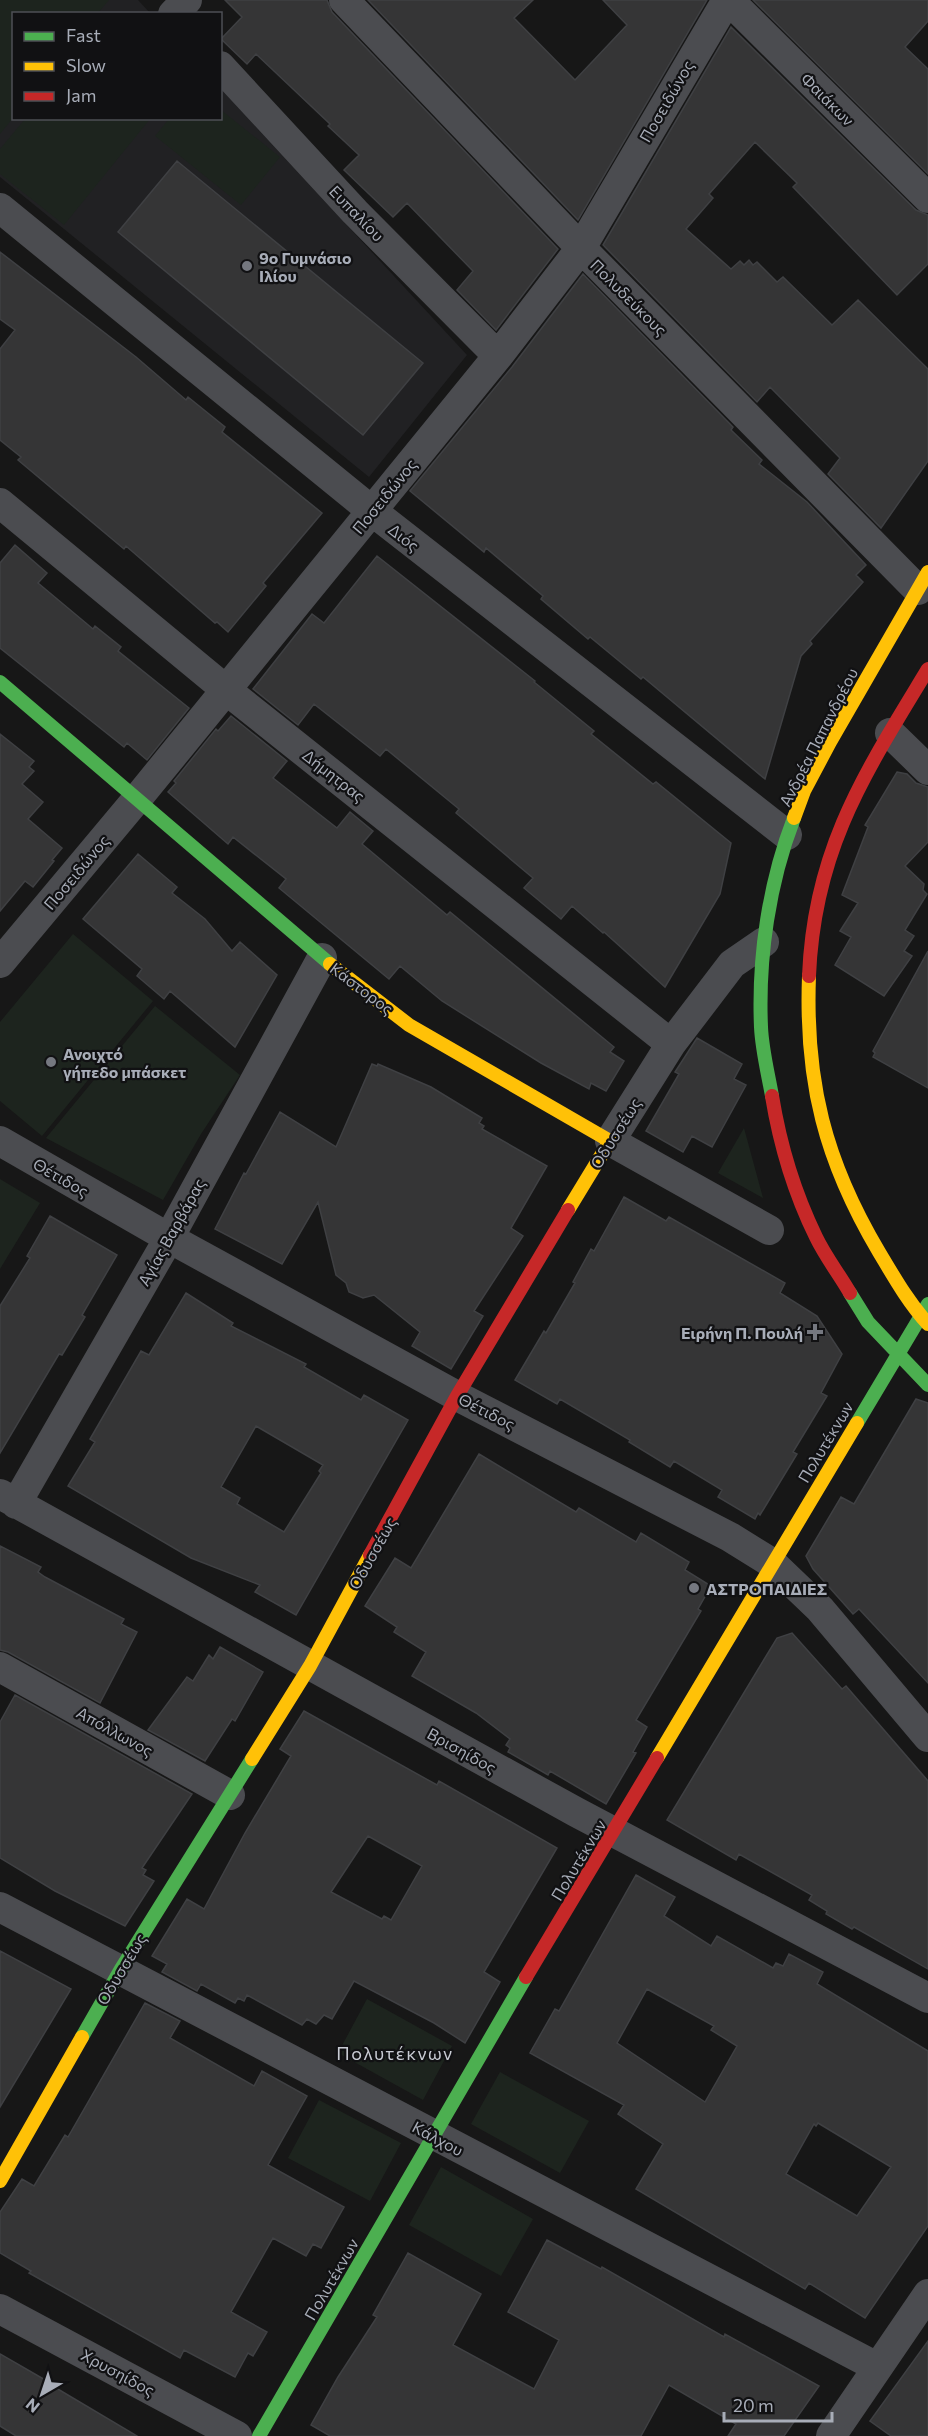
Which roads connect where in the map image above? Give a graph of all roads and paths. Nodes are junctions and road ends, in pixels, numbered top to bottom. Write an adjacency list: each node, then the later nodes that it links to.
1 (160, 0): 5 (street)
2 (187, 0): 6 (street)
3 (344, 0): 10 (street, Πολυδεύκους)
4 (728, 0): 8 (street, Φαιάκων); 10 (street, Ποσειδώνος)
5 (170, 12)
6 (174, 12)
7 (222, 68): 11 (street, Ευπαλίου)
8 (928, 198)
9 (0, 208): 13 (street, Διός)
10 (581, 248): 11 (street, Ποσειδώνος); 14 (street, Πολυδεύκους)
11 (498, 356): 13 (street, Ποσειδώνος)
12 (0, 503): 17 (street, Δήμητρας)
13 (372, 511): 17 (street, Ποσειδώνος); 21 (street, Διός)
14 (923, 581): 21 (street, Ανδρέα Παπανδρέου)
15 (928, 669): 18 (street)
16 (0, 682): 20 (street, Κάστορος)
17 (225, 689): 20 (street, Ποσειδώνος); 25 (street, Δήμητρας)
18 (890, 733): 19 (street); 31 (street)
19 (928, 770)
20 (137, 799): 23 (street, Κάστορος); 24 (street, Ποσειδώνος)
21 (787, 835): 22 (street, Ανδρέα Παπανδρέου)
22 (764, 942): 25 (street, Οδυσσέως); 32 (street, Ανδρέα Παπανδρέου)
23 (322, 958): 26 (street, Κάστορος); 29 (street, Αγίας Βαρβάρας)
24 (0, 963)
25 (670, 1044): 26 (street, Οδυσσέως)
26 (610, 1141): 28 (street, Κάστορος); 34 (street, Οδυσσέως)
27 (0, 1142): 29 (street, Θέτιδος)
28 (769, 1230)
29 (169, 1238): 34 (street, Θέτιδος); 35 (street, Αγίας Βαρβάρας)
30 (928, 1304): 31 (street, Πολυτέκνων)
31 (924, 1320): 32 (street, Πολυτέκνων)
32 (897, 1354): 33 (street, Ανδρέα Παπανδρέου); 36 (street, Πολυτέκνων)
33 (928, 1385)
34 (457, 1396): 36 (street, Θέτιδος); 37 (street, Οδυσσέως)
35 (8, 1499): 37 (street, Βρισηίδος)
36 (772, 1563): 39 (street, Θέτιδος); 41 (street, Πολυτέκνων)
37 (310, 1666): 40 (street, Οδυσσέως); 41 (street, Βρισηίδος)
38 (0, 1667): 40 (street, Απόλλωνος)
39 (928, 1737)
40 (230, 1795): 43 (street, Οδυσσέως)
41 (614, 1832): 44 (street, Βρισηίδος); 45 (street, Πολυτέκνων)
42 (0, 1906): 43 (street, Κάλχου)
43 (121, 1969): 45 (street, Κάλχου); 46 (street, Οδυσσέως)
44 (928, 1998)
45 (433, 2136): 49 (street, Κάλχου); 51 (street, Πολυτέκνων)
46 (0, 2181)
47 (928, 2294): 49 (street)
48 (0, 2309): 50 (street, Χρυσηίδος)
49 (877, 2367): 52 (street)
50 (237, 2436)
51 (259, 2436)
52 (831, 2436)

